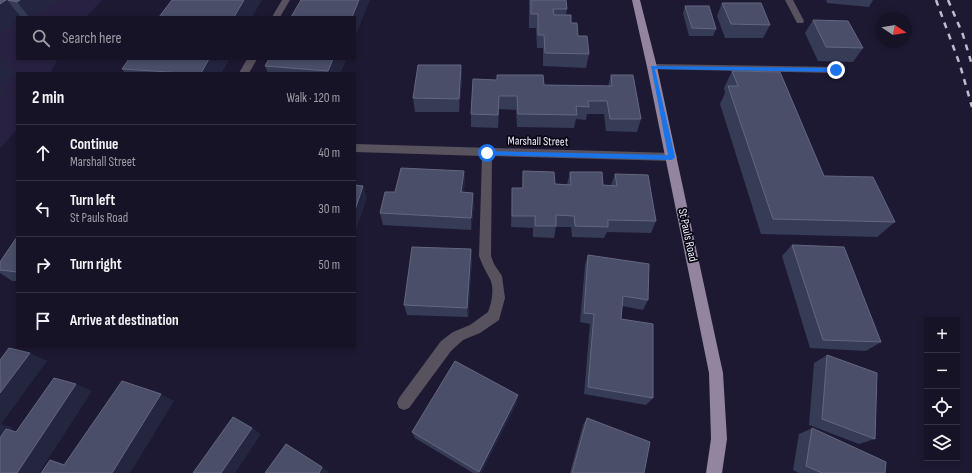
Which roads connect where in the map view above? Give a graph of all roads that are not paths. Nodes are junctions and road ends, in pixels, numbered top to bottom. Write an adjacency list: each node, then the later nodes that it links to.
1 (286, 0): 5 (street)
2 (636, 0): 8 (main road, St Pauls Road)
3 (782, 0): 4 (street)
4 (789, 0): 6 (street)
5 (277, 16)
6 (800, 21)
7 (251, 60): 10 (street)
8 (652, 67): 9 (street); 13 (main road, St Pauls Road)
9 (836, 70)
10 (245, 72)
11 (356, 148): 12 (street, Marshall Street)
12 (487, 153): 13 (street, Marshall Street); 14 (street)
13 (672, 157): 15 (main road, St Pauls Road)
14 (404, 403)
15 (714, 473)

